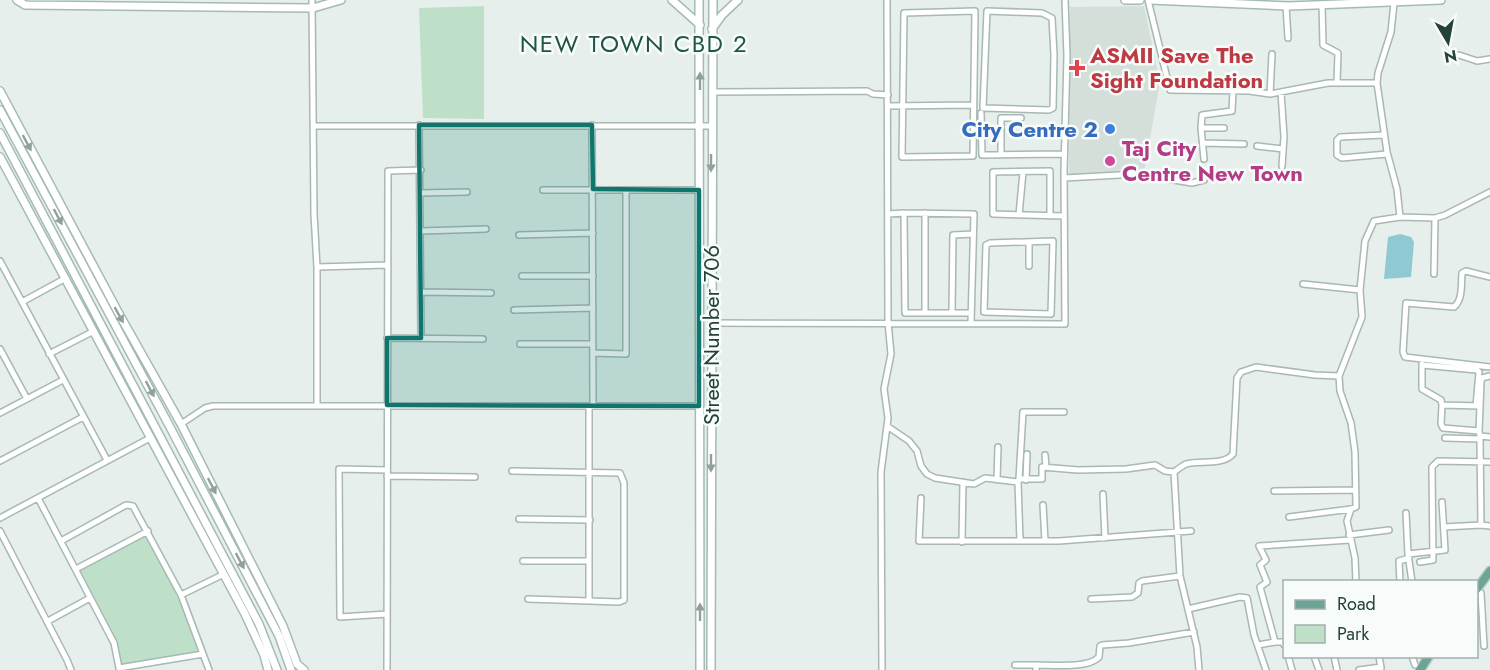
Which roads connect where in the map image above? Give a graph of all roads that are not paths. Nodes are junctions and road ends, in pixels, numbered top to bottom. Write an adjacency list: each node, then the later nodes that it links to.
1 (17, 0): 14 (street)
2 (341, 0): 14 (street)
3 (672, 0): 17 (street)
4 (699, 0): 17 (street)
5 (713, 0): 18 (street, Street Number 706)
6 (738, 0): 18 (street)
7 (887, 0): 33 (street)
8 (1065, 0): 24 (street)
9 (1125, 0): 10 (street)
10 (1140, 0)
11 (1149, 0): 16 (street); 28 (street)
12 (1441, 0): 13 (street)
13 (1395, 2): 15 (street); 27 (street)
14 (312, 4): 42 (street)
15 (1322, 5): 16 (street); 26 (street)
16 (1286, 6): 19 (street)
17 (700, 25): 43 (street, one-way to 17)
18 (712, 29): 30 (street, Street Number 706)
19 (1288, 38)
20 (1272, 54): 32 (street)
21 (1054, 55): 24 (street); 25 (street); 25 (street)
22 (1459, 55): 23 (street)
23 (1490, 59)
24 (1067, 60): 25 (street); 54 (street)
25 (1054, 63)
26 (1337, 83): 27 (street); 31 (street)
27 (1377, 83): 48 (street)
28 (1233, 90): 32 (street); 45 (street)
29 (0, 91): 133 (street, one-way to 133)
30 (712, 92): 33 (street); 44 (street, Street Number 706)
31 (1281, 92): 32 (street); 52 (street)
32 (1270, 94)
33 (888, 95): 35 (street)
34 (973, 105): 36 (street); 36 (street); 36 (street)
35 (888, 106): 36 (street); 73 (street)
36 (902, 106)
37 (0, 110): 176 (street, one-way to 176)
38 (981, 113): 53 (street)
39 (1022, 118): 53 (street)
40 (592, 124): 41 (street); 43 (street); 64 (street)
41 (419, 125): 42 (street); 59 (street)
42 (313, 126): 88 (street)
43 (700, 126): 44 (street); 67 (street)
44 (711, 126): 107 (street, Street Number 706, one-way to 107)
45 (1201, 128): 46 (street); 49 (street)
46 (1224, 128)
47 (0, 133): 185 (street)
48 (1384, 135): 55 (street); 55 (street)
49 (1203, 142): 50 (street); 57 (street)
50 (1244, 144)
51 (1257, 146): 52 (street)
52 (1283, 149): 58 (street)
53 (1001, 154): 54 (street)
54 (1064, 154): 62 (street)
55 (1387, 154): 77 (street)
56 (0, 157): 60 (street)
57 (1204, 159)
58 (1282, 166)
59 (421, 170): 70 (street); 86 (street)
60 (3, 171): 95 (street)
61 (1023, 172): 74 (street); 74 (street); 75 (street)
62 (1064, 178): 63 (street); 76 (street)
63 (1204, 180)
64 (593, 189): 65 (street); 66 (street); 81 (street)
65 (543, 190)
66 (626, 190): 67 (street); 116 (street)
67 (699, 190): 128 (street)
68 (467, 192): 70 (street)
69 (1490, 192): 78 (street)
70 (421, 193): 80 (street)
71 (904, 213): 72 (street); 73 (street); 103 (street)
72 (925, 213): 82 (street); 103 (street)
73 (888, 214): 106 (street)
74 (1019, 215): 75 (street)
75 (1050, 216): 76 (street)
76 (1064, 216): 90 (street)
77 (1400, 217): 78 (street); 97 (street)
78 (1435, 218): 91 (street)
79 (486, 229): 80 (street)
80 (421, 231): 98 (street)
81 (593, 233): 83 (street); 93 (street)
82 (973, 234): 104 (street); 105 (street)
83 (519, 235)
84 (1029, 242): 87 (street); 89 (street); 89 (street)
85 (0, 261): 100 (street)
86 (387, 265): 88 (street); 110 (street)
87 (1029, 266)
88 (317, 267): 124 (street)
89 (1052, 272): 90 (street)
90 (1064, 272): 108 (street)
91 (1434, 274)
92 (522, 276): 93 (street)
93 (593, 276): 101 (street)
94 (1490, 277): 118 (street)
95 (66, 279): 100 (street); 109 (street)
96 (1303, 284): 97 (street)
97 (1360, 290): 120 (street)
98 (422, 292): 99 (street); 111 (street)
99 (491, 293)
100 (22, 302): 117 (street)
101 (593, 308): 102 (street); 114 (street)
102 (514, 310)
103 (925, 313): 104 (street)
104 (952, 313): 105 (street)
105 (971, 313): 108 (street)
106 (888, 322): 107 (street); 108 (street); 134 (street)
107 (712, 323): 225 (street, Street Number 706, one-way to 225)
108 (971, 323)
109 (94, 331): 117 (street); 137 (street)
110 (387, 338): 111 (street); 125 (street)
111 (421, 338): 112 (street)
112 (483, 339)
113 (520, 344): 114 (street)
114 (593, 344): 116 (street)
115 (0, 349): 123 (street)
116 (593, 353): 127 (street)
117 (50, 354): 122 (street)
118 (1422, 362): 119 (street); 126 (street); 129 (street)
119 (1490, 367)
120 (1339, 376): 149 (street); 155 (street)
121 (1490, 376): 129 (street)
122 (63, 380): 123 (street); 132 (street)
123 (27, 399): 131 (street)
124 (317, 405): 125 (street); 133 (street)
125 (387, 405): 127 (street); 150 (street)
126 (1442, 405): 129 (street); 135 (street)
127 (591, 406): 128 (street); 148 (street)
128 (699, 406): 224 (street, one-way to 128)
129 (1478, 406): 135 (street)
130 (1064, 411): 153 (street)
131 (0, 413)
132 (83, 417): 142 (street); 143 (street)
133 (181, 424): 179 (street, one-way to 179)
134 (887, 426): 154 (street); 226 (street)
135 (1479, 431): 136 (street)
136 (1490, 437)
137 (150, 438): 142 (street); 184 (street)
138 (1445, 438): 144 (street)
139 (998, 447): 152 (street)
140 (1027, 454): 153 (street)
141 (1045, 455): 146 (street)
142 (107, 460): 158 (street)
143 (0, 461)
144 (1479, 462): 145 (street); 168 (street); 186 (street)
145 (1490, 462)
146 (1046, 467): 149 (street); 153 (street)
147 (512, 471): 148 (street)
148 (590, 472): 167 (street); 204 (street)
149 (1174, 472): 175 (street)
150 (387, 473): 151 (street); 206 (street); 206 (street)
151 (475, 477)
152 (998, 480): 153 (street); 154 (street)
153 (1021, 480): 181 (street)
154 (963, 482): 183 (street)
155 (1355, 490): 156 (street); 162 (street)
156 (1274, 491)
157 (1103, 494): 177 (street)
158 (38, 498): 165 (street); 180 (street)
159 (921, 498): 183 (street)
160 (1442, 502): 170 (street)
161 (1042, 505): 182 (street)
162 (1351, 509): 164 (street); 178 (street)
163 (1406, 513): 187 (street)
164 (1289, 517)
165 (0, 518)
166 (519, 519): 167 (street)
167 (590, 520): 189 (street)
168 (1481, 525): 169 (street); 170 (street)
169 (1490, 526)
170 (1444, 527): 186 (street)
171 (1389, 530): 178 (street)
172 (0, 531): 207 (street)
173 (147, 531): 180 (street); 191 (street); 200 (street)
174 (1191, 531): 175 (street)
175 (1177, 532): 177 (street); 194 (street)
176 (226, 534): 179 (street); 221 (street, one-way to 221)
177 (1105, 538): 182 (street)
178 (1350, 538): 195 (street); 209 (street)
179 (240, 540): 222 (street)
180 (61, 541): 191 (street)
181 (1020, 541): 182 (street); 183 (street)
182 (1045, 541)
183 (962, 542)
184 (208, 545): 185 (street); 193 (street)
185 (221, 550): 220 (street)
186 (1434, 552): 187 (street); 190 (street)
187 (1409, 556): 196 (street); 197 (street)
188 (523, 561): 189 (street)
189 (589, 561): 204 (street)
190 (1420, 562)
191 (76, 569): 201 (street)
192 (1490, 571): 199 (main road)
193 (224, 574): 200 (street); 219 (street)
194 (1180, 576): 203 (street); 205 (street)
195 (1356, 580)
196 (1400, 580)
197 (1412, 580)
198 (1490, 580): 199 (main road)
199 (1478, 594): 212 (street)
200 (181, 595): 213 (street)
201 (90, 598): 207 (street); 213 (street)
202 (528, 599): 204 (street)
203 (1090, 599)
204 (589, 600)
205 (1188, 609): 208 (street); 211 (street)
206 (387, 614): 223 (street)
207 (48, 621): 217 (street)
208 (1194, 632): 215 (street); 227 (street)
209 (1275, 642): 210 (street); 211 (street)
210 (1283, 642)
211 (1258, 645): 228 (street)
212 (1484, 646)
213 (203, 654): 218 (street)
214 (1015, 665): 215 (street)
215 (1036, 667)
216 (1381, 668): 229 (street)
217 (71, 670)
218 (209, 670)
219 (268, 670)
220 (277, 670)
221 (291, 670)
222 (304, 670)
223 (387, 670)
224 (700, 670)
225 (711, 670)
226 (882, 670)
227 (1199, 670)
228 (1266, 670)
229 (1359, 670)

